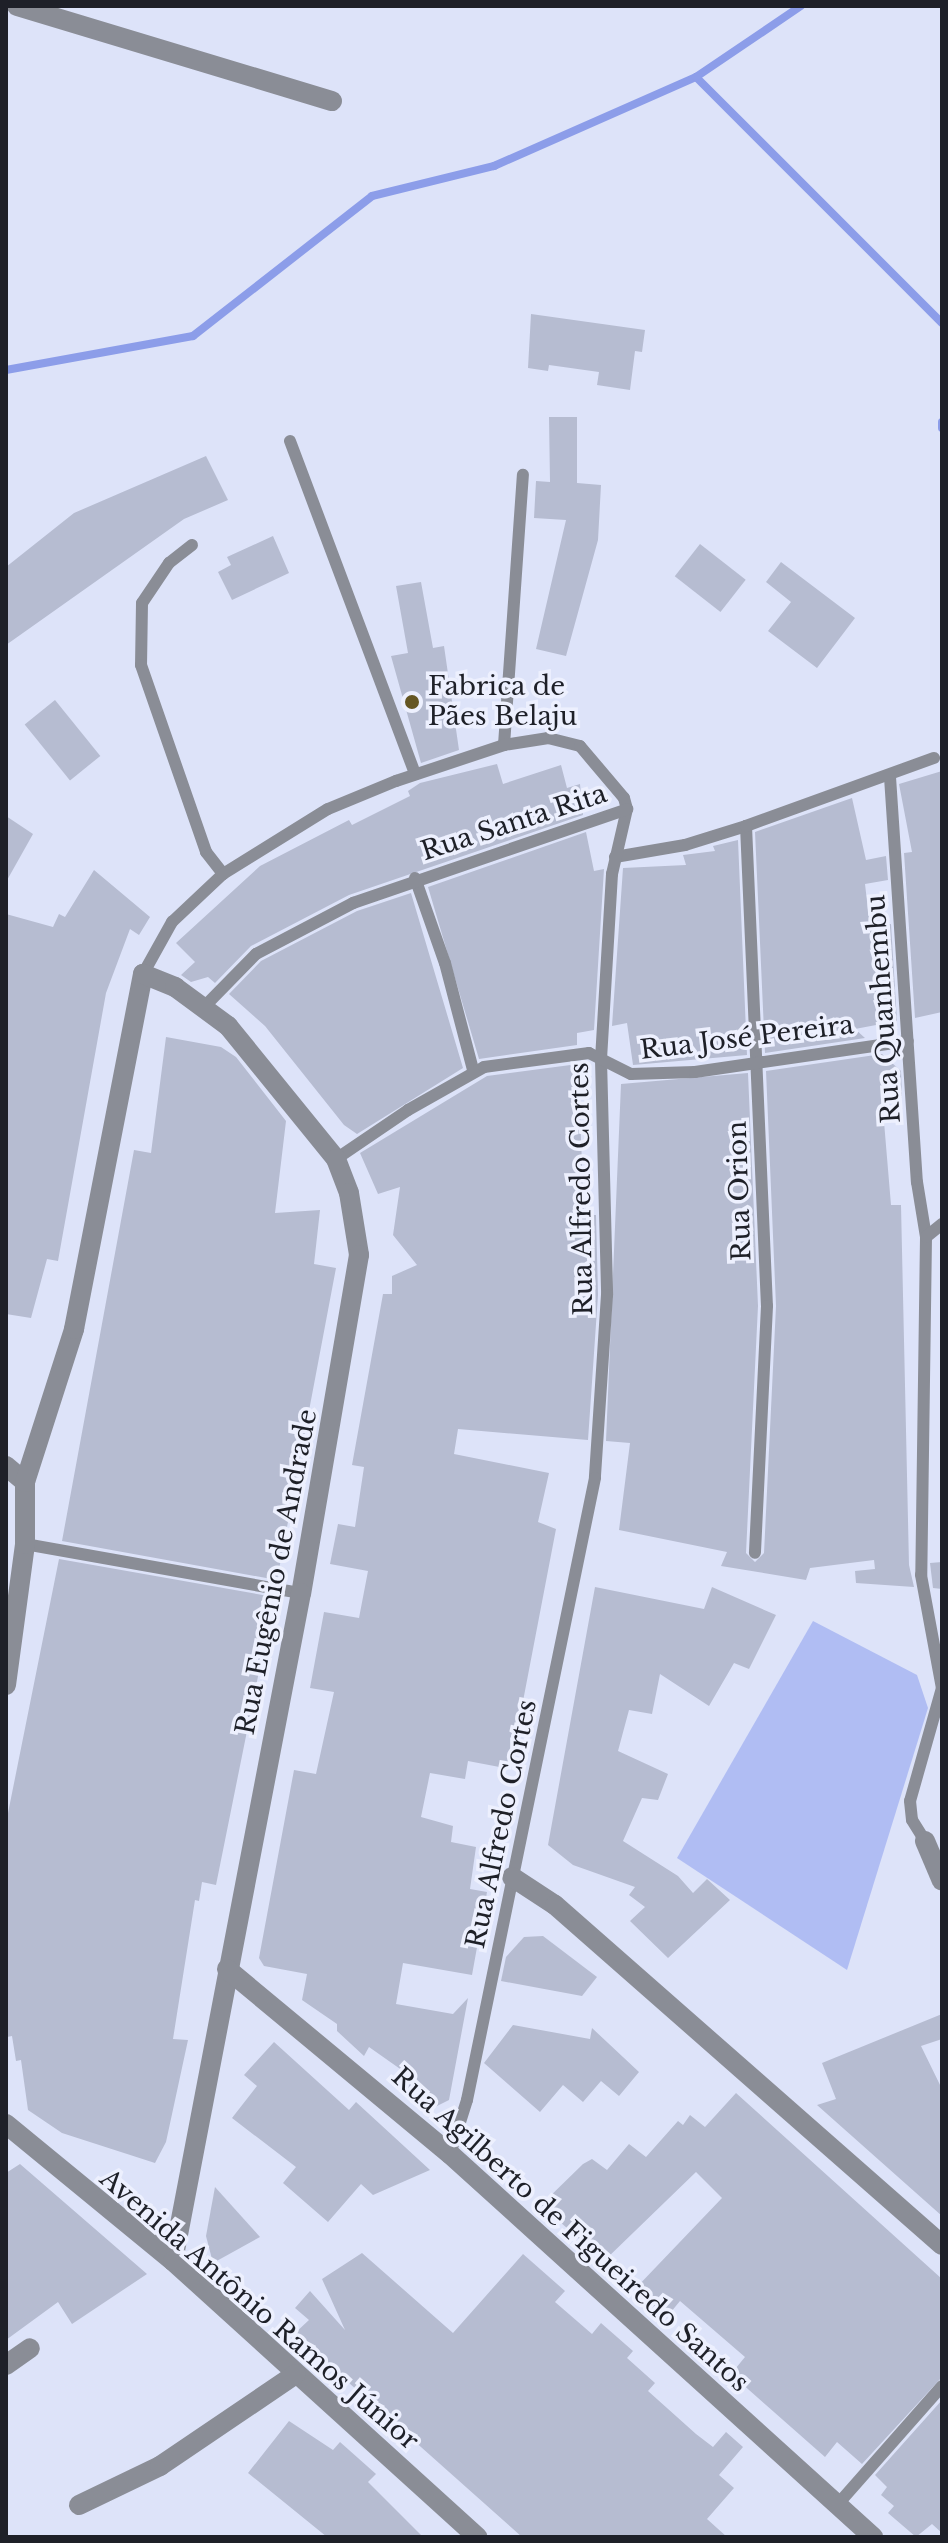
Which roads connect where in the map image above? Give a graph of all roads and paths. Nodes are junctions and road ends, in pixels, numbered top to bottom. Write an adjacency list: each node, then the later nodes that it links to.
1 (17, 6): 2 (street)
2 (332, 101)
3 (290, 441): 8 (lane)
4 (523, 475): 6 (lane)
5 (192, 545): 13 (lane)
6 (504, 745): 8 (lane); 10 (lane)
7 (934, 758): 9 (lane)
8 (415, 774): 13 (lane)
9 (890, 777): 11 (lane); 17 (lane, Rua Quanhembu)
10 (627, 809): 12 (lane, Rua Alfredo Cortes); 14 (lane, Rua Santa Rita)
11 (746, 826): 12 (lane); 19 (lane, Rua Orion)
12 (615, 857): 18 (lane, Rua Alfredo Cortes)
13 (223, 874): 15 (lane)
14 (415, 878): 16 (lane, Rua Santa Rita); 20 (lane, Rua Santa Rita)
15 (143, 974): 16 (street, Rua Eugênio de Andrade); 25 (street)
16 (205, 1006): 21 (street, Rua Eugênio de Andrade)
17 (908, 1041): 19 (lane, Rua José Pereira); 23 (lane, Rua Quanhembu)
18 (601, 1060): 19 (lane, Rua José Pereira); 20 (lane, Rua José Pereira); 31 (lane, Rua Alfredo Cortes)
19 (758, 1062): 27 (lane, Rua Orion)
20 (473, 1070): 21 (lane, Rua José Pereira)
21 (336, 1159): 28 (street, Rua Eugênio de Andrade)
22 (942, 1224): 23 (lane)
23 (926, 1237): 30 (lane, Rua Quanhembu)
24 (6, 1466): 25 (street)
25 (25, 1482): 26 (street)
26 (25, 1544): 28 (lane); 29 (street)
27 (755, 1553)
28 (301, 1593): 33 (street, Rua Eugênio de Andrade)
29 (6, 1685)
30 (925, 1841): 32 (street)
31 (512, 1877): 35 (lane, Rua Alfredo Cortes); 36 (street)
32 (942, 1881)
33 (227, 1969): 35 (street, Rua Agilberto de Figueiredo Santos); 37 (street, Rua Eugênio de Andrade)
34 (9, 2135): 37 (street, Avenida Antônio Ramos Júnior)
35 (450, 2154): 42 (street, Rua Agilberto de Figueiredo Santos)
36 (942, 2245)
37 (173, 2261): 40 (street, Avenida Antônio Ramos Júnior)
38 (30, 2348): 39 (street)
39 (6, 2365)
40 (296, 2374): 43 (street); 44 (street, Avenida Antônio Ramos Júnior)
41 (942, 2386): 42 (lane)
42 (838, 2504): 45 (street, Rua Agilberto de Figueiredo Santos)
43 (79, 2505)
44 (477, 2537)
45 (873, 2537)

